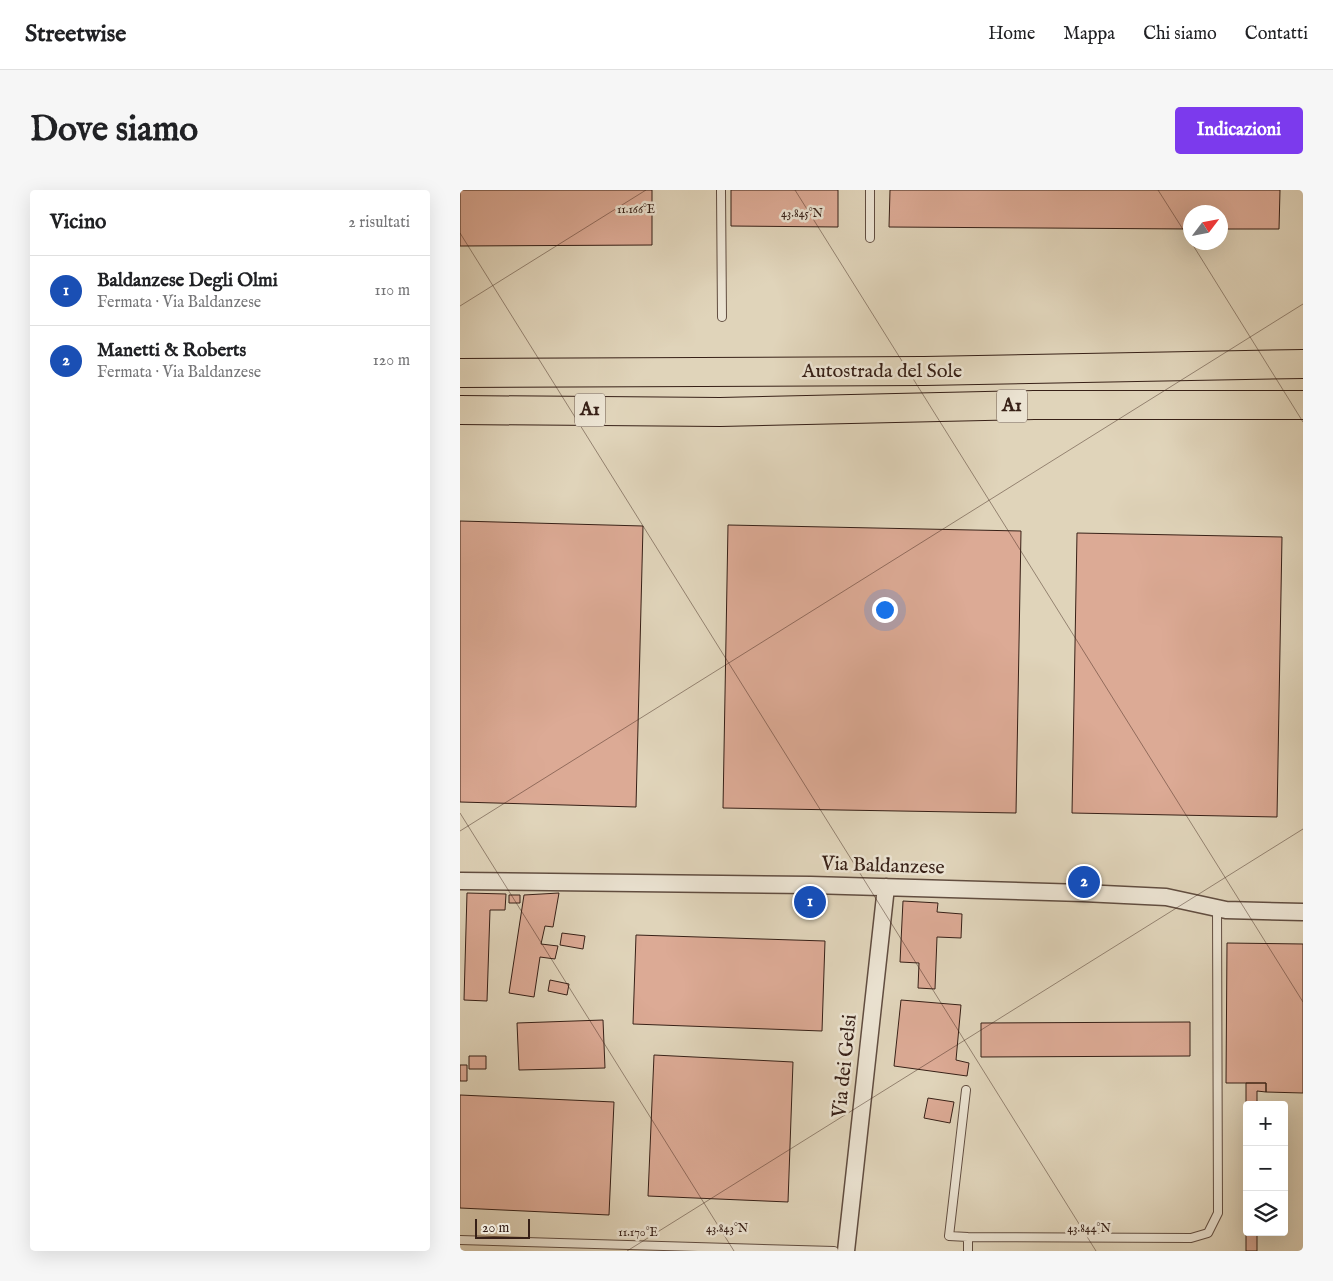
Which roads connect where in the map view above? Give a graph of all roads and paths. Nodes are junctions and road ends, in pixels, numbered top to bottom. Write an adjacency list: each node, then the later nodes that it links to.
1 (721, 190): 4 (lane)
2 (870, 190): 3 (lane)
3 (870, 238)
4 (722, 317)
5 (460, 360): 7 (highway)
6 (1303, 364): 7 (highway, Autostrada del Sole / A1)
7 (504, 372): 8 (highway, Autostrada del Sole / A1)
8 (460, 373)
9 (1303, 405): 10 (highway, Autostrada del Sole / A1)
10 (460, 410)
11 (460, 881): 12 (street, Via Baldanzese)
12 (886, 887): 13 (street, Via Baldanzese); 20 (street, Via dei Gelsi)
13 (1217, 908): 14 (street, Via Baldanzese); 16 (lane)
14 (1303, 912)
15 (966, 1090): 16 (lane)
16 (968, 1237): 21 (lane)
17 (460, 1240): 18 (lane)
18 (750, 1250): 19 (lane)
19 (834, 1251)
20 (846, 1251)
21 (968, 1251)

